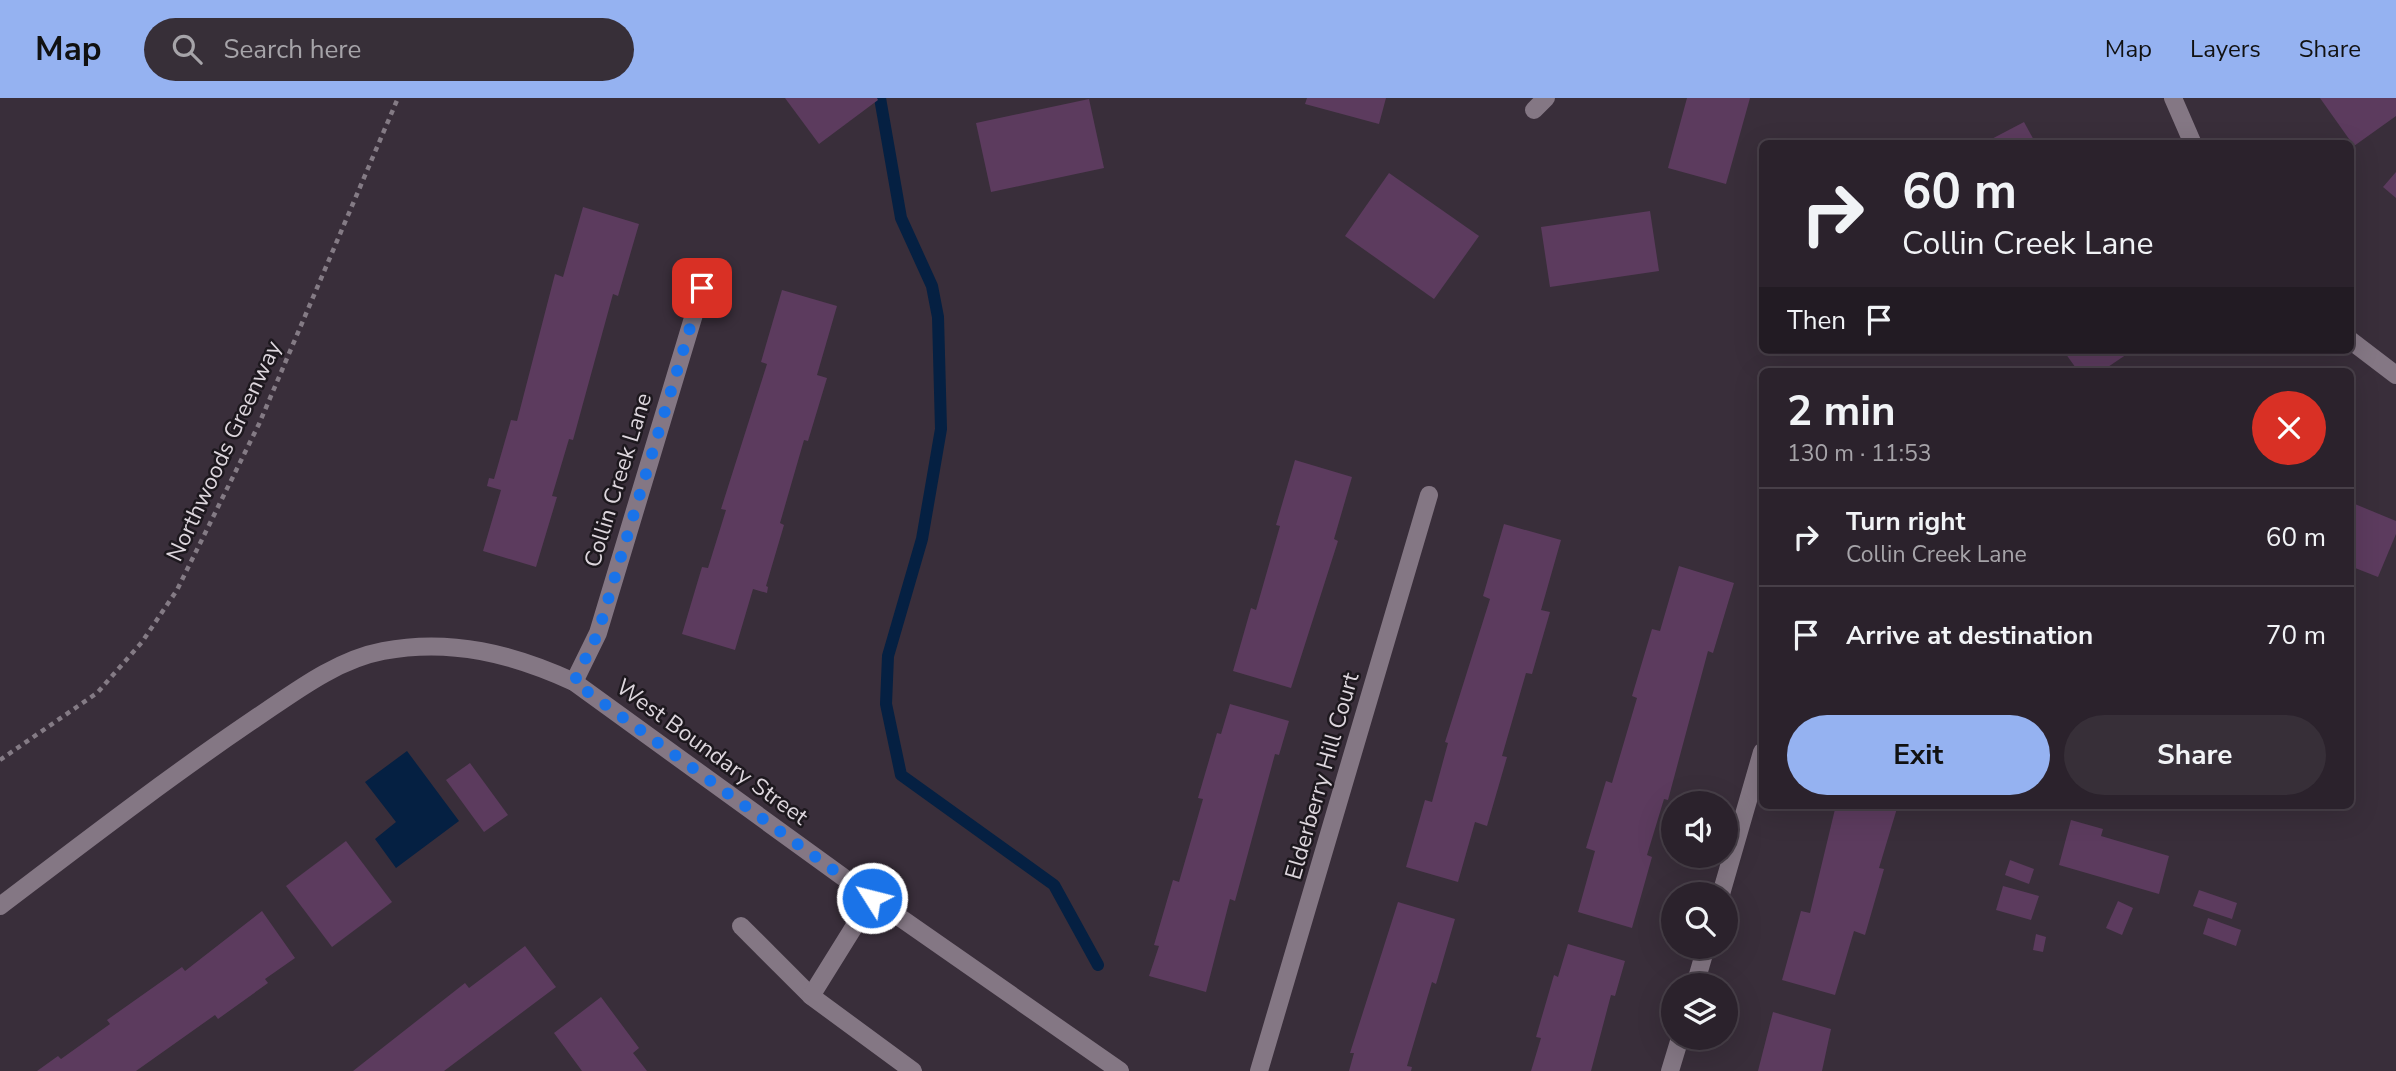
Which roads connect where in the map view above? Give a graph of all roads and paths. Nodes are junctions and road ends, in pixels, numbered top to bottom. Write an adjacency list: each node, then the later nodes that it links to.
1 (398, 98): 9 (path, Northwoods Greenway)
2 (2173, 98): 3 (street)
3 (2191, 140)
4 (702, 288): 8 (street, Collin Creek Lane)
5 (2354, 343): 6 (street)
6 (2396, 375)
7 (1429, 495): 19 (street, Elderberry Hill Court)
8 (574, 682): 12 (street, West Boundary Street); 13 (street, West Boundary Street)
9 (0, 760)
10 (1759, 762): 11 (street)
11 (1724, 882)
12 (872, 898): 15 (street); 18 (street, West Boundary Street)
13 (0, 906)
14 (741, 926): 15 (street)
15 (811, 996): 17 (street)
16 (1676, 1050): 20 (street)
17 (913, 1071)
18 (1120, 1071)
19 (1259, 1071)
20 (1670, 1071)

